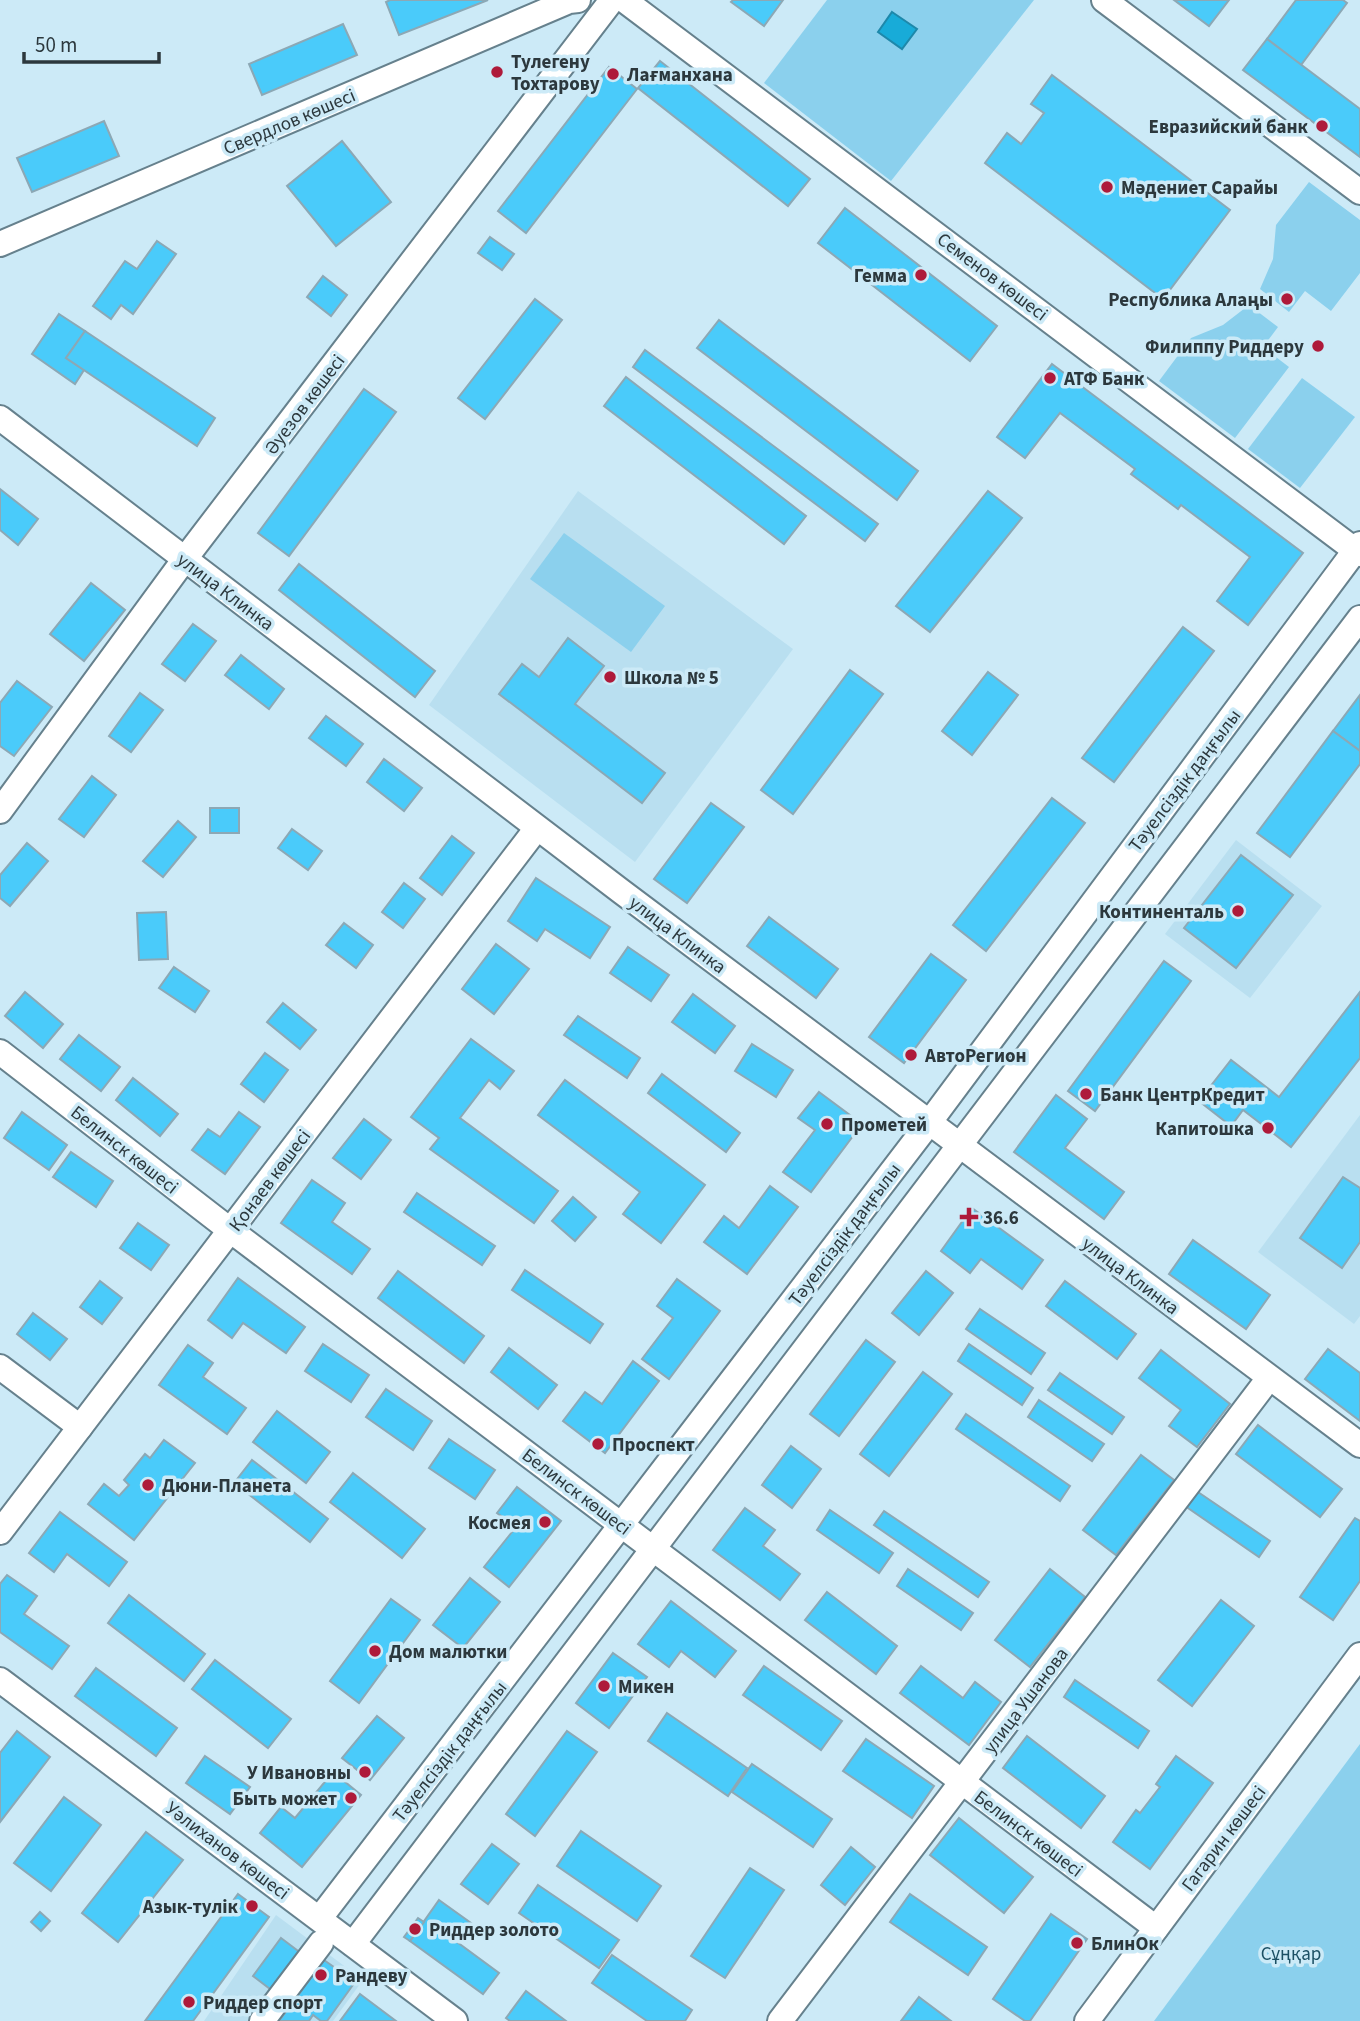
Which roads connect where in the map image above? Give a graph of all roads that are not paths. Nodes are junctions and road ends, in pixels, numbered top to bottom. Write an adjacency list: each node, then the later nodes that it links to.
1 (578, 0): 6 (street, Свердлов көшесі)
2 (612, 0): 9 (street, Әуезов көшесі)
3 (624, 0): 8 (street, Семенов көшесі)
4 (1104, 0): 5 (street)
5 (1360, 192)
6 (0, 244)
7 (0, 418): 9 (street, улица Клинка)
8 (1358, 549): 14 (street, Тәуелсіздік даңғылы)
9 (184, 560): 11 (street, Әуезов көшесі); 12 (street, улица Клинка)
10 (1360, 618): 15 (street, Тәуелсіздік даңғылы)
11 (0, 811)
12 (537, 828): 14 (street, улица Клинка); 16 (street, Қонаев көшесі)
13 (0, 1052): 16 (street, Белинск көшесі)
14 (929, 1123): 15 (street, улица Клинка); 21 (street, Тәуелсіздік даңғылы)
15 (959, 1146): 18 (street, улица Клинка); 23 (street, Тәуелсіздік даңғылы)
16 (230, 1230): 19 (street, Қонаев көшесі); 21 (street, Белинск көшесі)
17 (0, 1367): 19 (street)
18 (1269, 1378): 20 (street, улица Клинка); 26 (street, улица Ушанова)
19 (80, 1427): 22 (street, Қонаев көшесі)
20 (1360, 1446)
21 (623, 1525): 23 (street, Белинск көшесі); 27 (street, Тәуелсіздік даңғылы)
22 (0, 1532)
23 (653, 1549): 26 (street, Белинск көшесі); 30 (street, Тәуелсіздік даңғылы)
24 (1360, 1655): 28 (street, Гагарин көшесі)
25 (0, 1680): 27 (street, Уәлиханов көшесі)
26 (962, 1782): 28 (street, Белинск көшесі); 33 (street, улица Ушанова)
27 (320, 1918): 30 (street, Уәлиханов көшесі)
28 (1156, 1928): 34 (street, Гагарин көшесі)
29 (321, 1943): 31 (street)
30 (353, 1944): 32 (street, Уәлиханов көшесі)
31 (262, 2021)
32 (455, 2021)
33 (780, 2021)
34 (1087, 2021)

